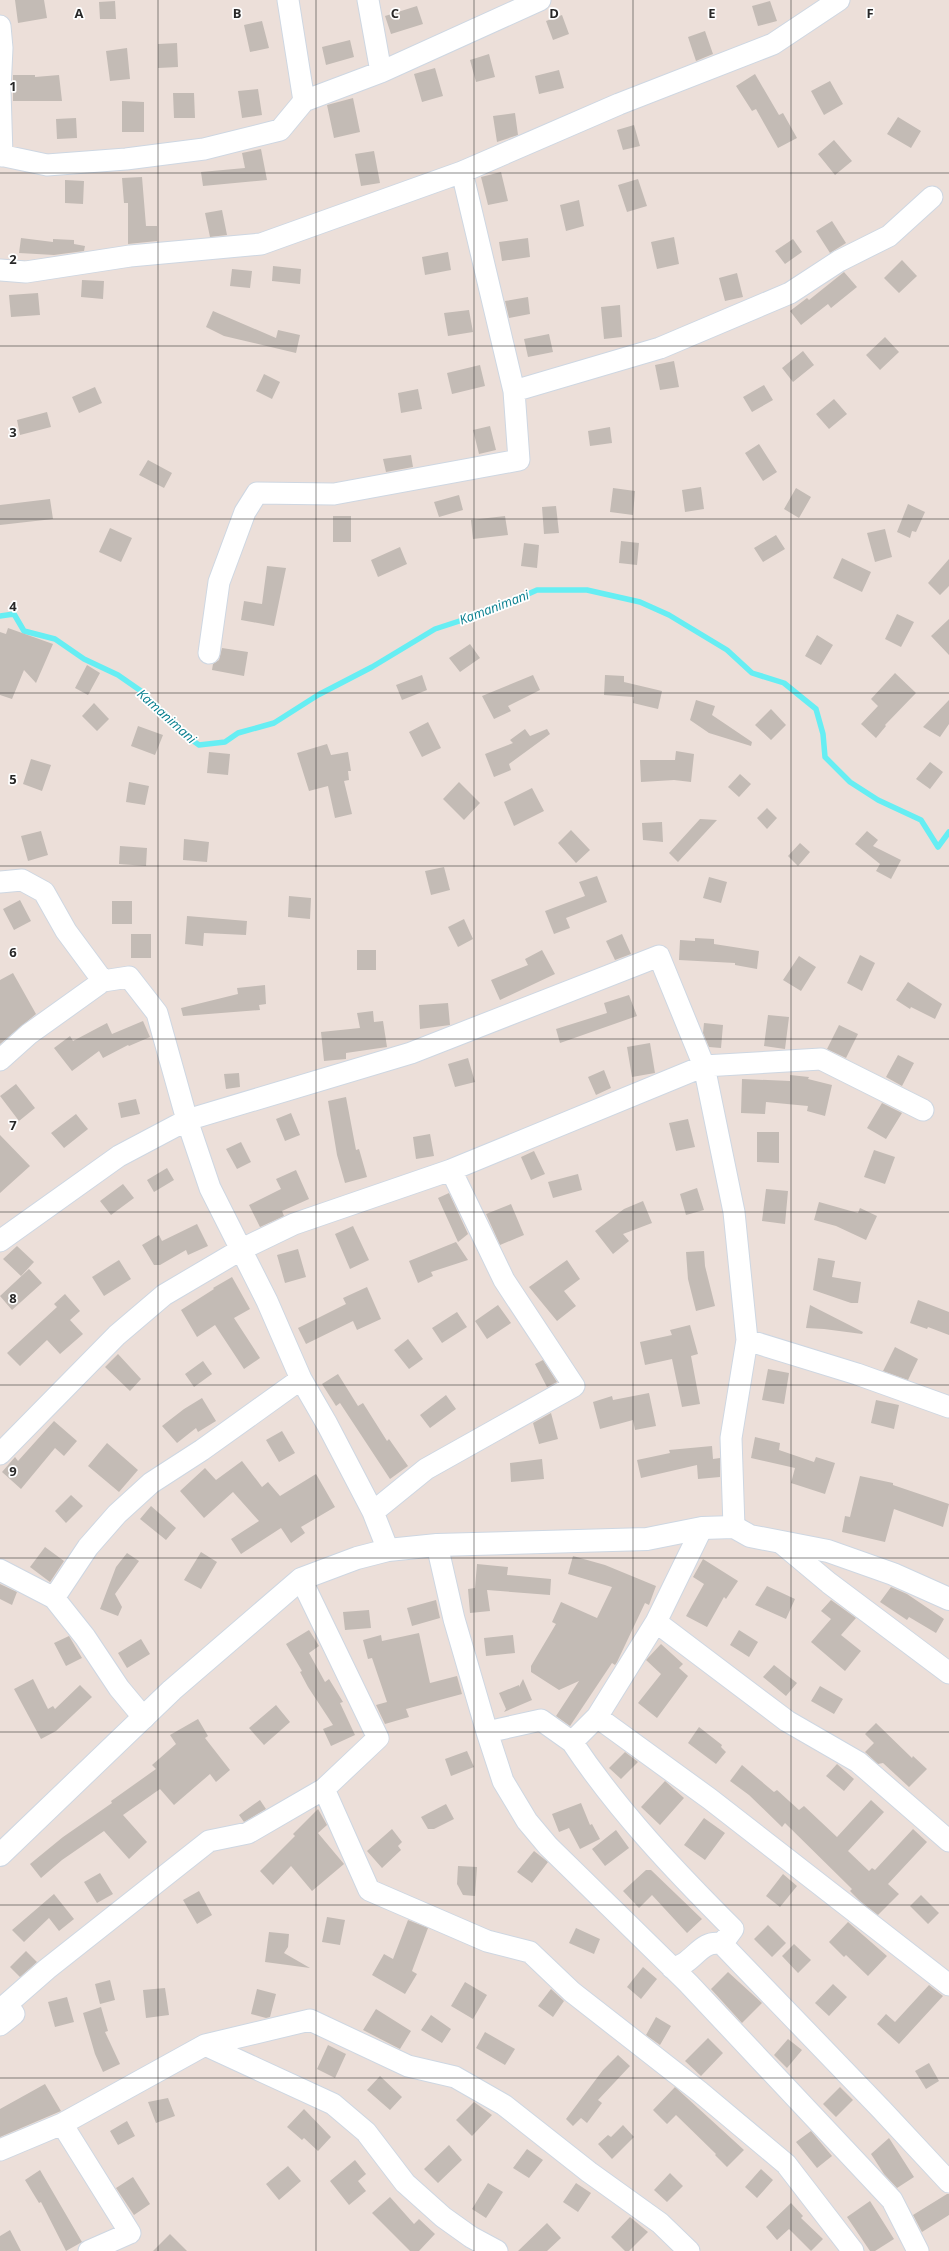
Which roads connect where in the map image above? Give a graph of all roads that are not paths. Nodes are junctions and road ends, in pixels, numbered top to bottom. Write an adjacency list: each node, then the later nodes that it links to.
1 (288, 0): 7 (street)
2 (368, 0): 6 (street)
3 (540, 0): 6 (street)
4 (839, 0): 9 (street)
5 (0, 26): 8 (street)
6 (380, 72): 7 (street)
7 (304, 101): 8 (street)
8 (1, 156)
9 (462, 172): 11 (street); 12 (street)
10 (932, 197): 12 (street)
11 (0, 270)
12 (514, 391): 13 (street)
13 (209, 653)
14 (0, 882): 15 (street)
15 (103, 981): 16 (street); 19 (street)
16 (0, 1060)
17 (704, 1066): 18 (street); 19 (street); 20 (street); 23 (street)
18 (923, 1110)
19 (187, 1120): 21 (street); 22 (street)
20 (451, 1170): 22 (street); 27 (street)
21 (0, 1241)
22 (242, 1249): 24 (street); 26 (street)
23 (747, 1340): 25 (street); 28 (street)
24 (301, 1378): 27 (street); 35 (street)
25 (949, 1407)
26 (0, 1454)
27 (373, 1512): 32 (street)
28 (734, 1527): 29 (street); 30 (street)
29 (702, 1528): 31 (street); 37 (street)
30 (780, 1542): 36 (street); 38 (street)
31 (438, 1545): 32 (street); 41 (street)
32 (388, 1550): 34 (street)
33 (0, 1570): 35 (street)
34 (301, 1580): 40 (street); 43 (street)
35 (54, 1598): 40 (street)
36 (949, 1599)
37 (656, 1622): 39 (street); 44 (street)
38 (949, 1672)
39 (597, 1717): 42 (street); 48 (street)
40 (144, 1718): 45 (street)
41 (487, 1732): 42 (street); 47 (street)
42 (572, 1742): 46 (street)
43 (324, 1789): 49 (street); 57 (street)
44 (949, 1841)
45 (0, 1855)
46 (722, 1944): 47 (street); 53 (street)
47 (672, 1968): 58 (street)
48 (949, 1985)
49 (0, 2025)
50 (205, 2045): 51 (street); 55 (street); 56 (street)
51 (62, 2124): 52 (street); 54 (street)
52 (0, 2150)
53 (949, 2182)
54 (90, 2251)
55 (497, 2251)
56 (689, 2251)
57 (853, 2251)
58 (918, 2251)

